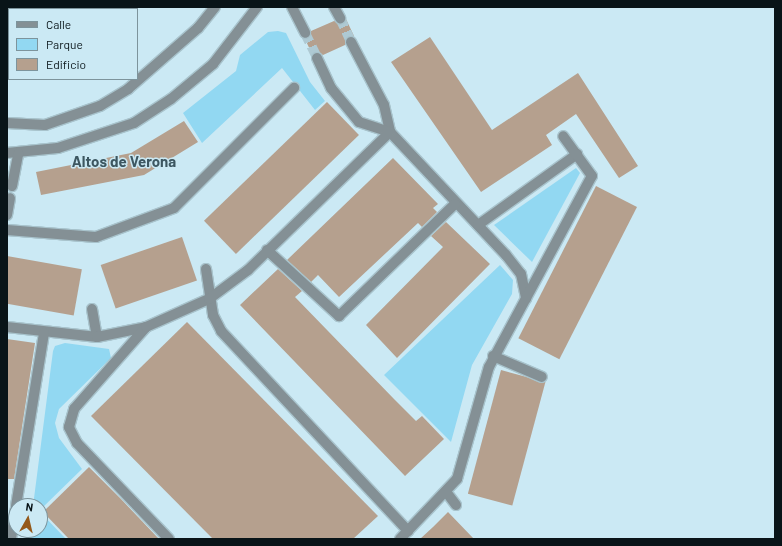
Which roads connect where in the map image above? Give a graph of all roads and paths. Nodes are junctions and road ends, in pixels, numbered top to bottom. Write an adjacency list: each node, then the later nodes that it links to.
1 (214, 7): 9 (street)
2 (257, 7): 16 (street)
3 (292, 7): 6 (street)
4 (334, 7): 5 (street)
5 (340, 18)
6 (306, 33)
7 (352, 42): 13 (street)
8 (317, 58): 13 (street)
9 (138, 79)
10 (137, 80): 12 (street)
11 (294, 88): 23 (street)
12 (7, 124)
13 (390, 132): 20 (street); 24 (street)
14 (563, 136): 17 (street)
15 (7, 153): 16 (street)
16 (18, 154): 18 (street)
17 (577, 154): 22 (street); 26 (street)
18 (12, 186)
19 (10, 198): 21 (street)
20 (455, 204): 22 (street); 24 (street)
21 (7, 215)
22 (478, 225): 26 (street)
23 (7, 230)
24 (267, 250): 27 (street)
25 (206, 269): 27 (street)
26 (526, 298): 33 (street)
27 (209, 299): 30 (street); 38 (street)
28 (92, 309): 32 (street)
29 (7, 327): 31 (street)
30 (146, 327): 32 (street); 39 (street)
31 (44, 333): 32 (street); 36 (street)
32 (97, 337)
33 (493, 356): 34 (street); 35 (street)
34 (542, 377)
35 (447, 493): 37 (street); 38 (street)
36 (17, 498)
37 (456, 505)
38 (408, 531): 40 (street)
39 (169, 539)
40 (400, 539)

